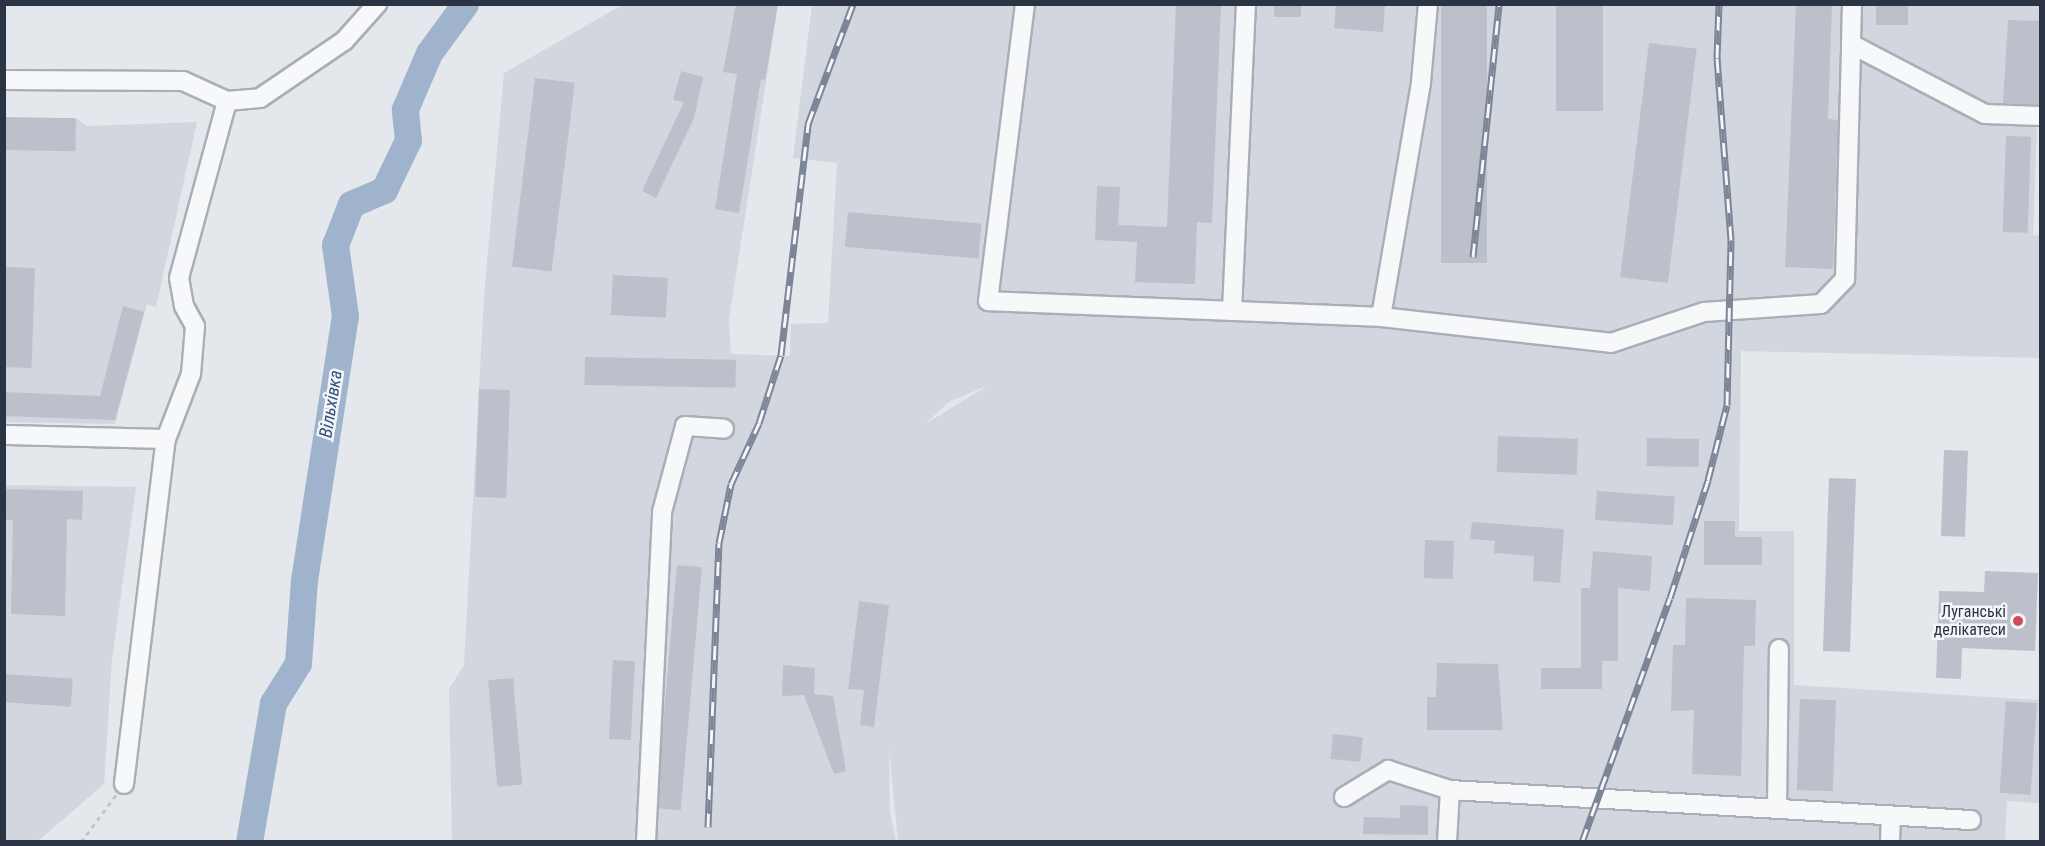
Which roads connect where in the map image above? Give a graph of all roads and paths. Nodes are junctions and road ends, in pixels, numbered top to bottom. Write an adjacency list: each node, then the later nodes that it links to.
1 (377, 4): 8 (street)
2 (1026, 4): 10 (street)
3 (1246, 4): 10 (street)
4 (1428, 4): 11 (street)
5 (1852, 4): 6 (street)
6 (1851, 44): 9 (street); 11 (street)
7 (4, 80): 8 (street)
8 (227, 101): 14 (street)
9 (2040, 116)
10 (1232, 311): 11 (street)
11 (1381, 317)
12 (724, 429): 23 (street)
13 (4, 435): 14 (street)
14 (166, 439): 16 (street)
15 (1779, 649): 19 (street)
16 (124, 784): 22 (path)
17 (1450, 790): 18 (street); 19 (street); 24 (street)
18 (1344, 797)
19 (1777, 809): 20 (street)
20 (1891, 816): 21 (street); 25 (street)
21 (1971, 820)
22 (81, 842)
23 (646, 842)
24 (1448, 842)
25 (1890, 842)

